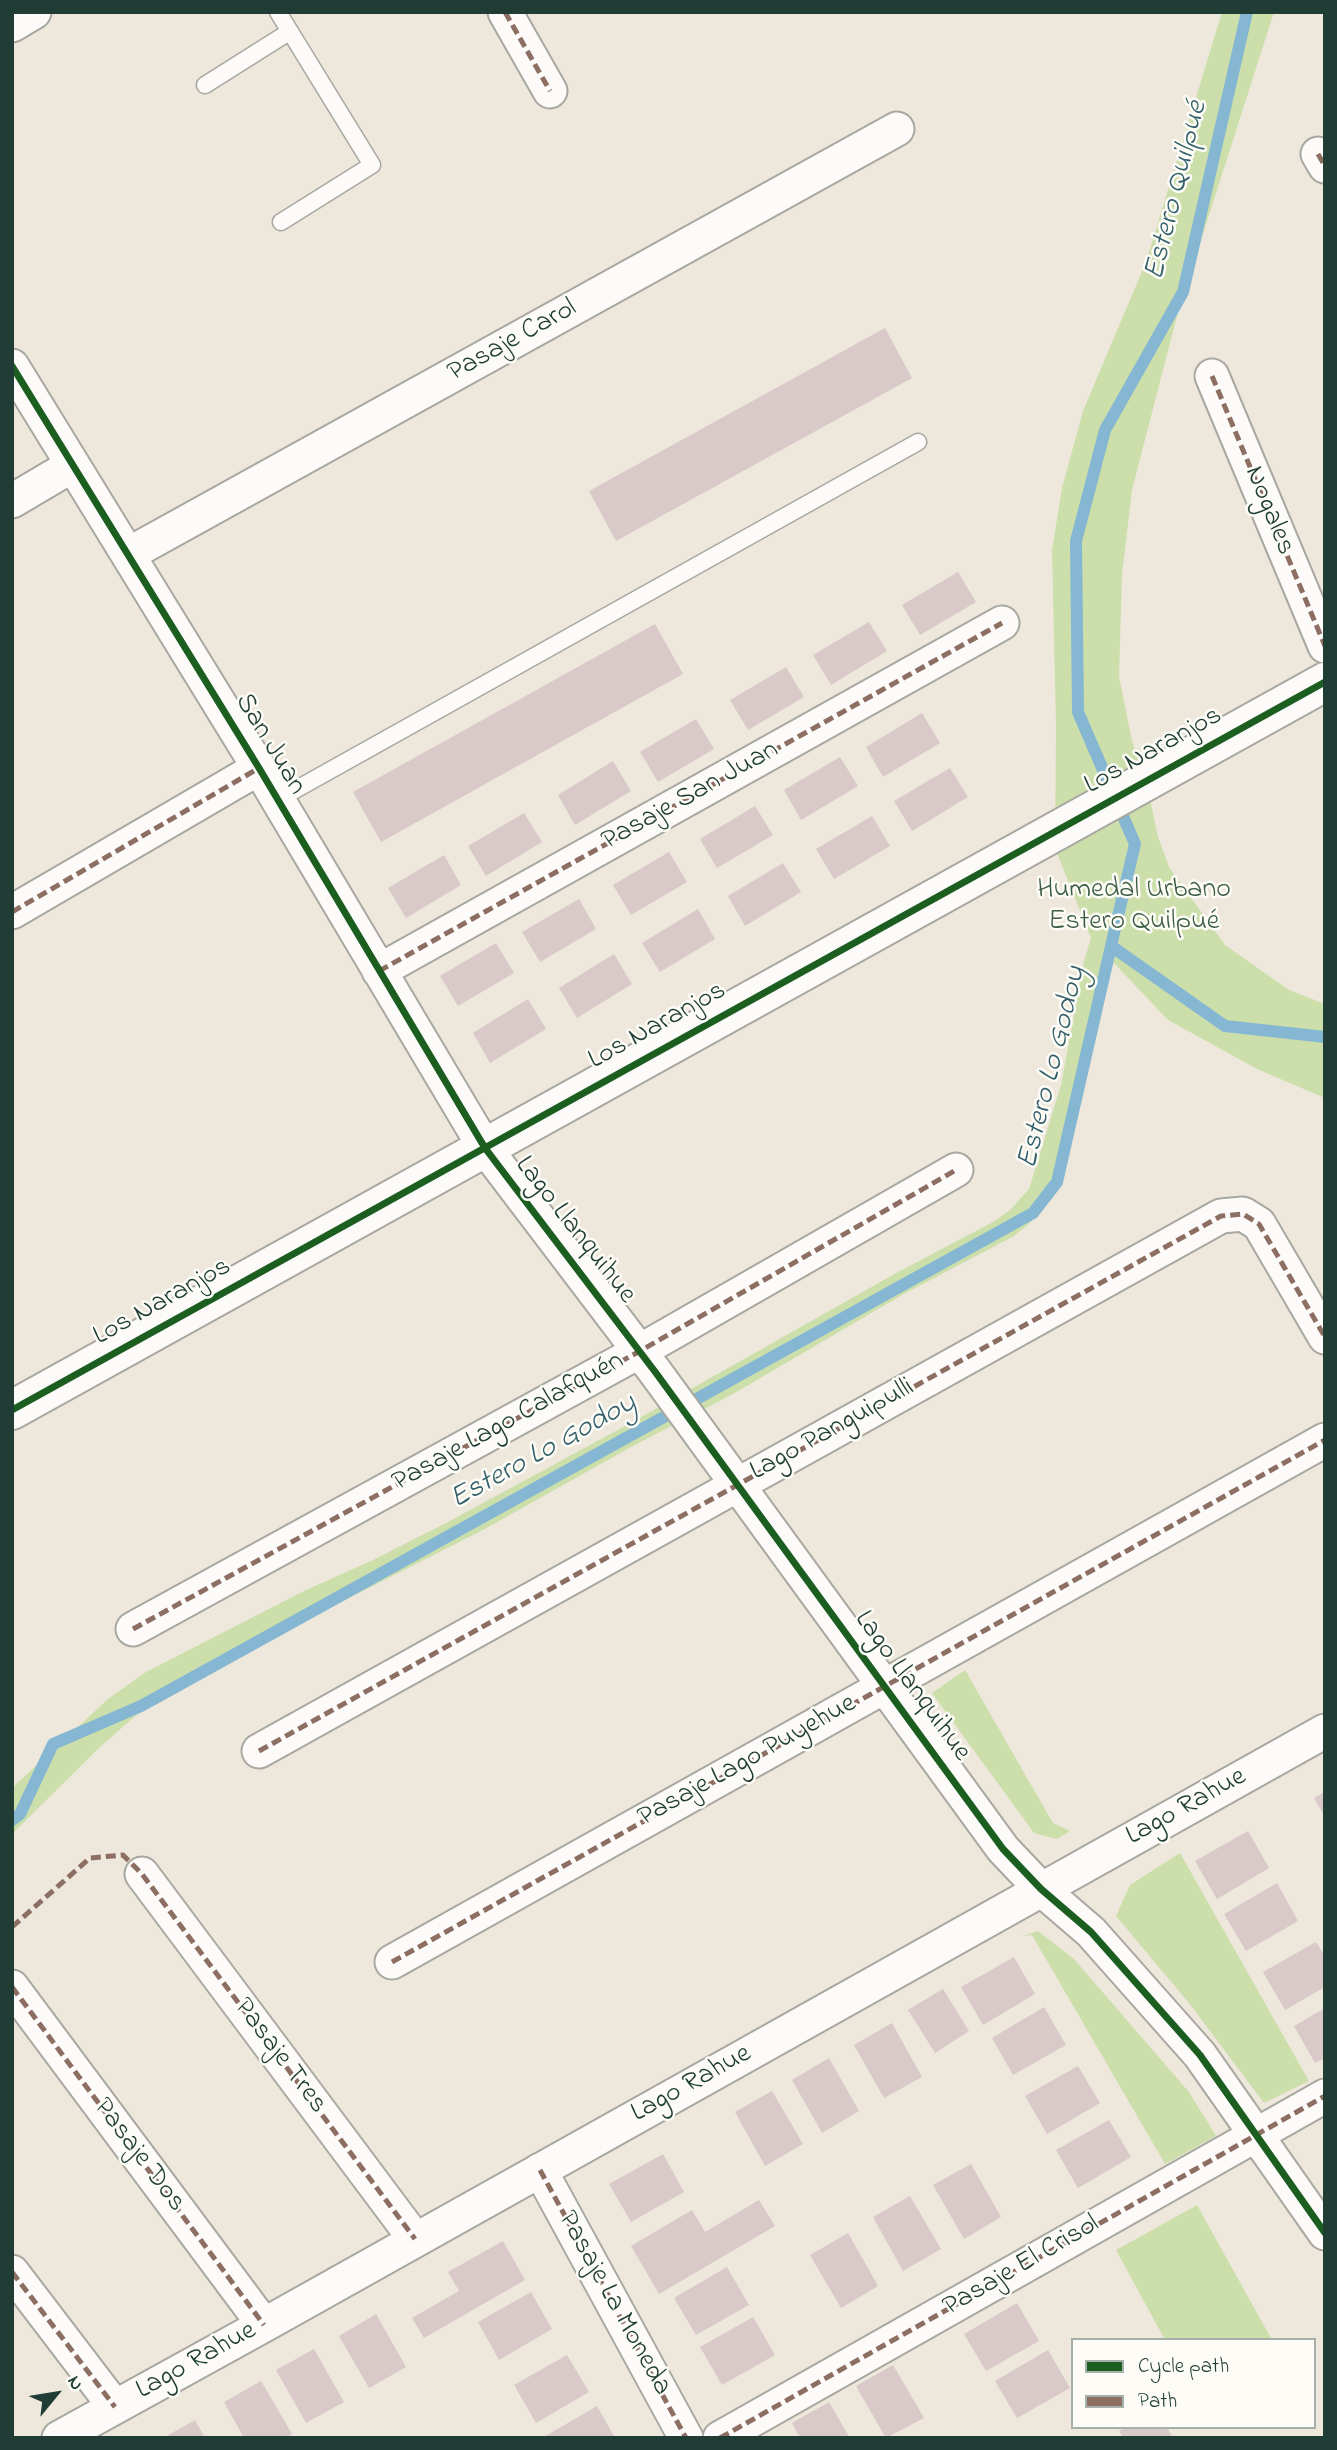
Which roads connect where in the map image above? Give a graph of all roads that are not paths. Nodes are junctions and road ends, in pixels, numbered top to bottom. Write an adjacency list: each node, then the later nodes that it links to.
1 (34, 12): 4 (street)
2 (278, 12): 5 (lane)
3 (505, 12): 7 (street)
4 (12, 25)
5 (289, 32): 6 (lane); 9 (lane)
6 (205, 85)
7 (550, 91)
8 (897, 129): 15 (street, Pasaje Carol)
9 (281, 222)
10 (12, 366): 13 (street, San Juan)
11 (1212, 376): 17 (street, Nogales)
12 (918, 442): 20 (lane)
13 (73, 465): 14 (street); 15 (street, San Juan)
14 (12, 501)
15 (129, 554): 19 (street, San Juan)
16 (1002, 623): 22 (street, Pasaje San Juan)
17 (1325, 646)
18 (1324, 684): 23 (street, Los Naranjos)
19 (259, 768): 20 (street, San Juan); 21 (street)
20 (277, 800): 22 (street, San Juan)
21 (12, 912)
22 (379, 971): 23 (street, San Juan)
23 (485, 1148): 26 (street, Lago Llanquihue); 27 (street, Los Naranjos)
24 (956, 1170): 26 (street, Pasaje Lago Calafquén)
25 (1325, 1337): 29 (street, Lago Panguipulli)
26 (648, 1362): 29 (street, Lago Llanquihue); 30 (street, Pasaje Lago Calafquén)
27 (12, 1410)
28 (1325, 1440): 31 (street, Pasaje Lago Puyehue)
29 (738, 1484): 31 (street, Lago Llanquihue); 33 (street, Lago Panguipulli)
30 (133, 1629)
31 (884, 1686): 35 (street, Lago Llanquihue); 36 (street, Pasaje Lago Puyehue)
32 (1325, 1731): 35 (street, Lago Rahue)
33 (259, 1751)
34 (142, 1874): 42 (street, Pasaje Tres)
35 (1041, 1889): 39 (street, Lago Llanquihue); 40 (street, Lago Rahue)
36 (392, 1962)
37 (12, 1987): 44 (street, Pasaje Dos)
38 (1325, 2096): 39 (street, Pasaje El Crisol)
39 (1256, 2134): 41 (street, Lago Llanquihue); 48 (street, Pasaje El Crisol)
40 (540, 2170): 42 (street, Lago Rahue); 47 (street, Pasaje La Moneda)
41 (1325, 2233)
42 (415, 2239): 44 (street, Lago Rahue)
43 (12, 2272): 45 (street)
44 (264, 2325): 45 (street, Lago Rahue)
45 (115, 2407): 46 (street, Lago Rahue)
46 (59, 2438)
47 (686, 2438)
48 (720, 2438)

